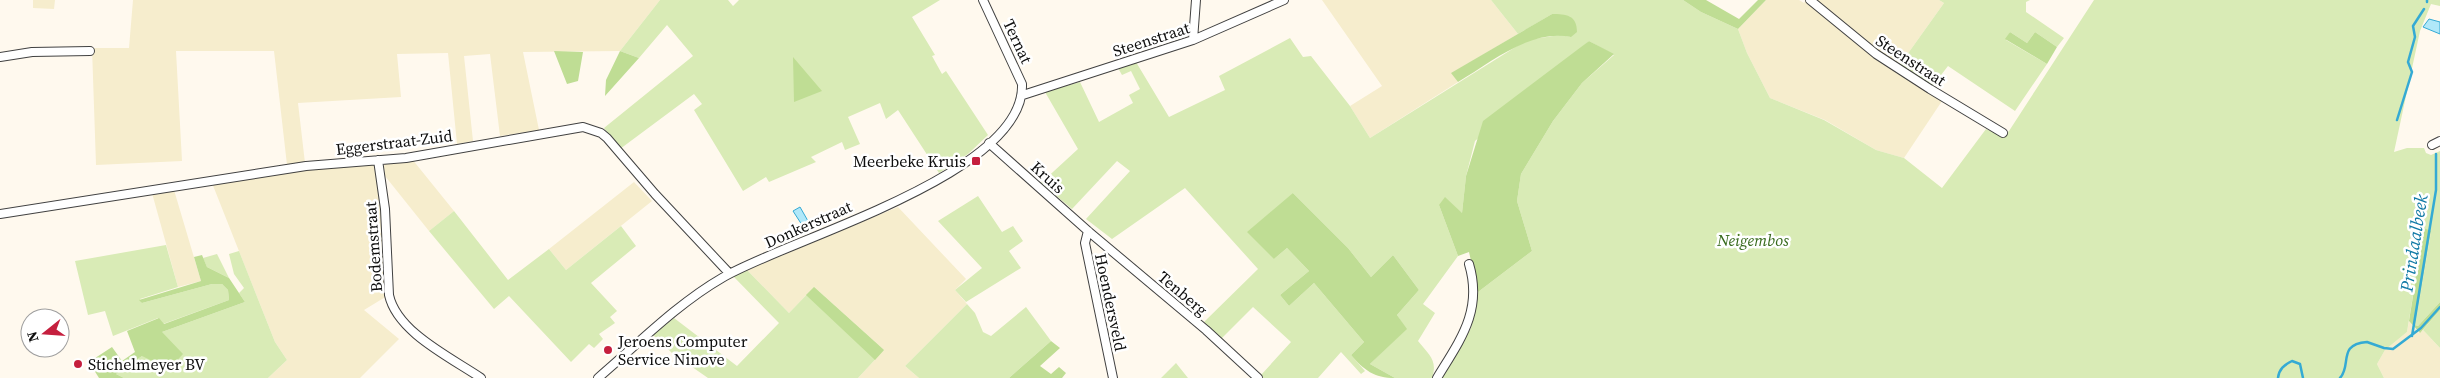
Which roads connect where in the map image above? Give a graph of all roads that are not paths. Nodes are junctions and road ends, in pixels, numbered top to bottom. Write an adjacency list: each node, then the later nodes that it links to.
1 (983, 0): 8 (street, Ternat)
2 (1196, 0): 5 (street)
3 (1284, 0): 5 (street, Steenstraat)
4 (1810, 0): 9 (street, Steenstraat)
5 (1193, 40): 8 (street, Steenstraat)
6 (90, 51): 7 (street)
7 (0, 57)
8 (1023, 94): 11 (street, Donkerstraat)
9 (2003, 133)
10 (2440, 141): 12 (street)
11 (990, 143): 15 (street, Kruis); 17 (street, Donkerstraat)
12 (2432, 145)
13 (378, 160): 14 (street, Eggerstraat-Zuid); 17 (street, Eggerstraat-Zuid); 18 (street, Bodemstraat)
14 (0, 214)
15 (1088, 231): 20 (street, Hoendersveld); 21 (street, Tenberg)
16 (1469, 264): 22 (street)
17 (729, 273): 19 (street, Donkerstraat)
18 (481, 378)
19 (598, 378)
20 (1113, 378)
21 (1258, 378)
22 (1437, 378)

